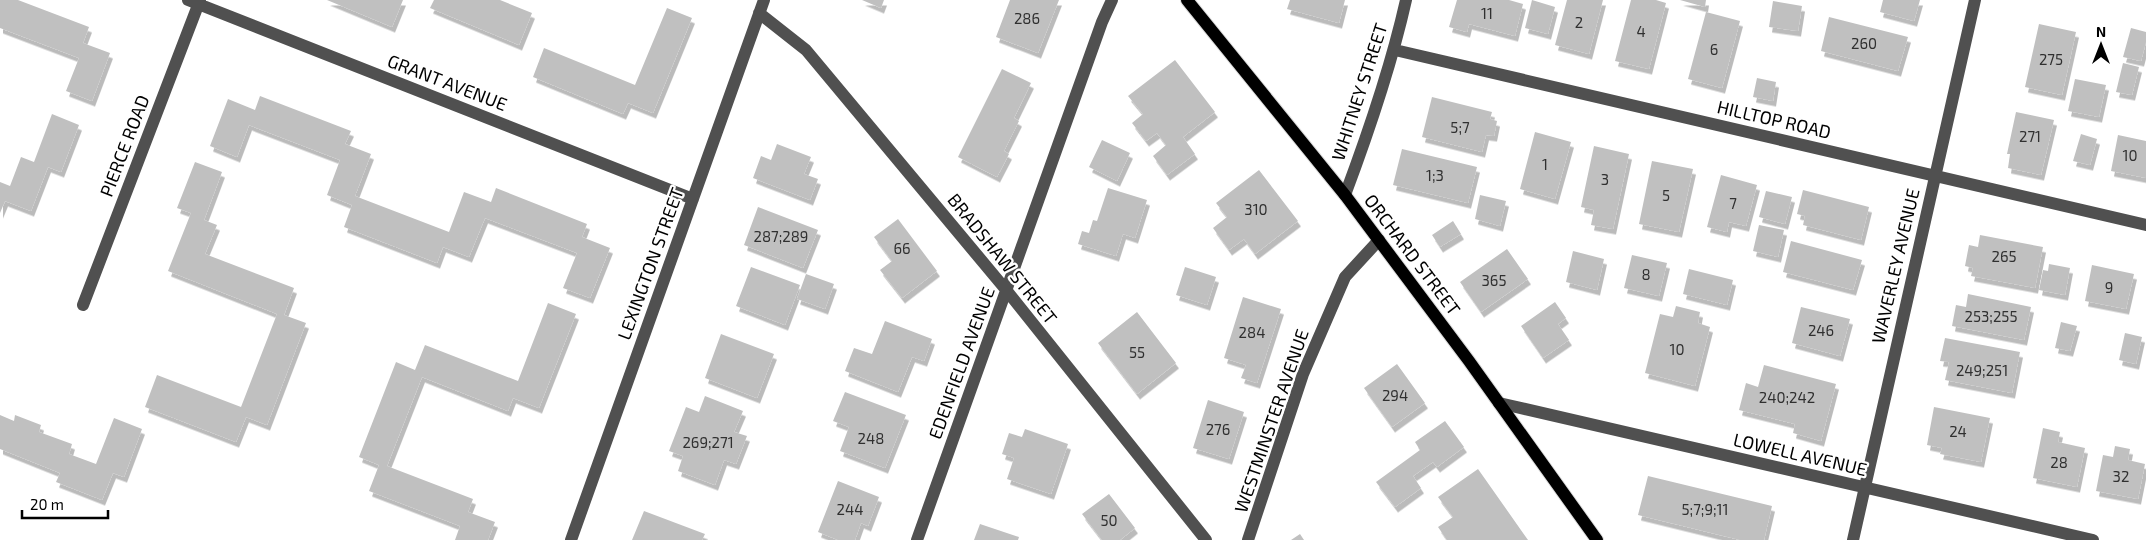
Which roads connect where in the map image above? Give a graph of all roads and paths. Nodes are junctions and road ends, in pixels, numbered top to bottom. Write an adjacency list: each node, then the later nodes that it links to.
1 (764, 0): 7 (street, LEXINGTON STREET)
2 (1112, 0): 14 (street, EDENFIELD AVENUE)
3 (1188, 0): 10 (main road, ORCHARD STREET)
4 (1406, 0): 8 (street, WHITNEY STREET)
5 (1975, 0): 9 (street, WAVERLEY AVENUE)
6 (196, 1): 11 (street, GRANT AVENUE); 15 (street, PIERCE ROAD)
7 (759, 13): 11 (street, LEXINGTON STREET); 14 (street, BRADSHAW STREET)
8 (1394, 50): 9 (street, HILLTOP ROAD); 10 (street, WHITNEY STREET)
9 (1934, 176): 12 (street, HILLTOP ROAD); 17 (street, WAVERLEY AVENUE)
10 (1345, 194): 13 (main road, ORCHARD STREET)
11 (693, 199): 19 (street, LEXINGTON STREET)
12 (2146, 225)
13 (1379, 240): 16 (main road, ORCHARD STREET); 22 (street, WESTMINSTER AVENUE)
14 (1007, 291): 20 (street, EDENFIELD AVENUE); 21 (street, BRADSHAW STREET)
15 (83, 305)
16 (1499, 403): 17 (street, LOWELL AVENUE); 18 (main road, ORCHARD STREET)
17 (1864, 488): 23 (street, WAVERLEY AVENUE); 24 (street, LOWELL AVENUE)
18 (1592, 537)
19 (571, 540)
20 (917, 540)
21 (1206, 540)
22 (1248, 540)
23 (1853, 540)
24 (2093, 540)

